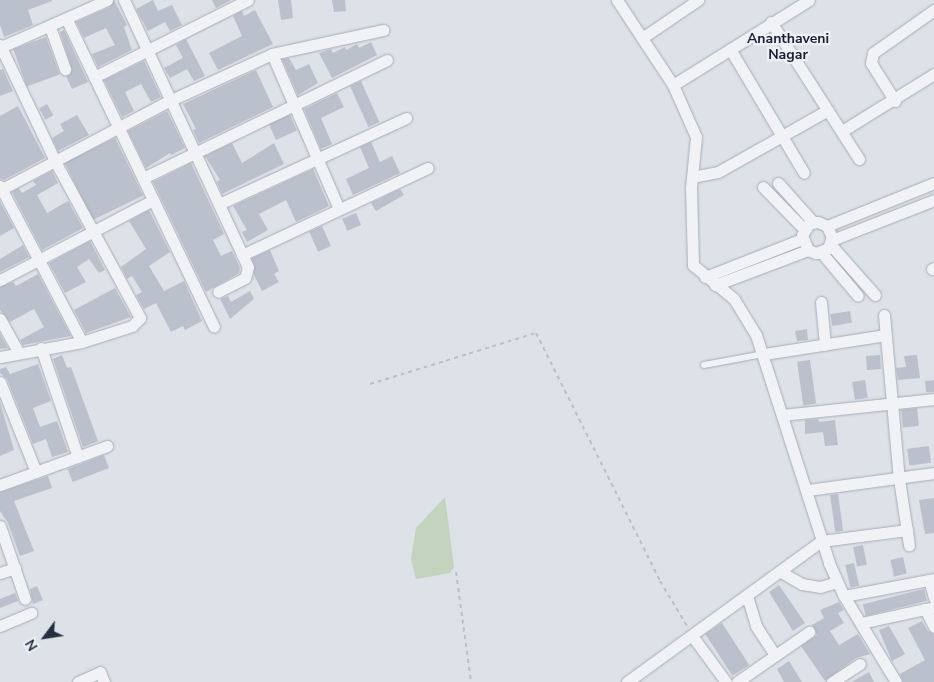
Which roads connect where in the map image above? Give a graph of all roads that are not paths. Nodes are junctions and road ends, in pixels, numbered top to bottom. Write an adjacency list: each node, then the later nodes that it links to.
1 (107, 0): 8 (street)
2 (124, 0): 14 (street)
3 (248, 0): 14 (street)
4 (617, 0): 12 (street)
5 (698, 0): 12 (street)
6 (809, 0): 9 (street)
7 (934, 10): 23 (street)
8 (67, 20): 10 (street); 20 (street)
9 (771, 22): 13 (street); 25 (street)
10 (50, 27): 15 (street); 18 (street)
11 (383, 30): 16 (street)
12 (642, 38): 21 (street)
13 (730, 49): 21 (street); 29 (street)
14 (148, 51): 20 (street); 22 (street)
15 (1, 52): 33 (street)
16 (272, 54): 22 (street); 24 (street)
17 (387, 60): 24 (street)
18 (65, 68)
19 (934, 74): 23 (street)
20 (94, 77): 27 (street)
21 (673, 84): 36 (street)
22 (172, 100): 27 (street); 30 (street)
23 (895, 100): 28 (street)
24 (294, 105): 30 (street); 31 (street)
25 (828, 110): 28 (street); 29 (street)
26 (406, 118): 31 (street)
27 (118, 129): 33 (street); 37 (street)
28 (842, 131): 32 (street)
29 (783, 135): 35 (street); 36 (street)
30 (195, 152): 37 (street); 44 (street)
31 (318, 159): 44 (street); 45 (street)
32 (859, 159)
33 (56, 163): 41 (street); 48 (street)
34 (428, 168): 45 (street)
35 (804, 173)
36 (692, 177): 54 (street)
37 (143, 178): 42 (street)
38 (778, 183): 47 (street)
39 (934, 183): 46 (street)
40 (763, 186): 47 (street)
41 (0, 188): 53 (street)
42 (153, 200): 48 (street); 63 (street)
43 (934, 200): 49 (street)
44 (219, 204): 52 (street)
45 (339, 209): 52 (street)
46 (827, 226): 47 (street); 49 (street)
47 (806, 230): 50 (street); 54 (street)
48 (93, 231): 53 (street); 65 (street)
49 (831, 242): 51 (street); 58 (street)
50 (808, 250): 51 (street); 56 (street)
51 (821, 252): 59 (street)
52 (242, 255): 57 (street)
53 (38, 259): 55 (street); 65 (street)
54 (705, 277): 56 (street)
55 (0, 280)
56 (715, 285): 69 (street)
57 (218, 292)
58 (875, 294)
59 (858, 296)
60 (821, 302): 66 (street)
61 (884, 315): 64 (street)
62 (0, 319): 68 (street)
63 (214, 327)
64 (886, 335): 66 (street); 74 (street)
65 (82, 342): 67 (street)
66 (825, 345): 69 (street)
67 (41, 348): 68 (street); 77 (street)
68 (19, 353): 70 (street)
69 (764, 354): 71 (lane); 75 (street)
70 (0, 357)
71 (704, 365)
72 (0, 382): 78 (street)
73 (934, 399): 74 (street)
74 (892, 402): 75 (street); 80 (street)
75 (782, 415): 82 (street)
76 (106, 446): 77 (street)
77 (78, 457): 78 (street)
78 (36, 472): 81 (street)
79 (934, 472): 80 (street)
80 (899, 479): 82 (street); 84 (street)
81 (0, 484)
82 (808, 490): 85 (street)
83 (0, 526): 87 (street)
84 (907, 530): 85 (street); 86 (street)
85 (821, 541): 88 (street); 91 (street)
86 (910, 546)
87 (15, 568): 89 (street); 95 (street)
88 (781, 572): 91 (street); 92 (street)
89 (0, 573)
90 (931, 579): 93 (street); 94 (street)
91 (837, 582): 93 (street)
92 (747, 596): 102 (street); 103 (street)
93 (844, 596): 98 (street)
94 (934, 598)
95 (25, 599)
96 (929, 608): 98 (street); 100 (street)
97 (31, 613): 99 (street)
98 (861, 623): 111 (street)
99 (0, 626)
100 (934, 627)
101 (809, 632): 103 (street)
102 (693, 637): 107 (street); 108 (street)
103 (775, 655): 109 (street)
104 (860, 664): 110 (street)
105 (78, 682): 106 (street)
106 (104, 682)
107 (627, 682)
108 (726, 682)
109 (737, 682)
110 (832, 682)
111 (896, 682)

